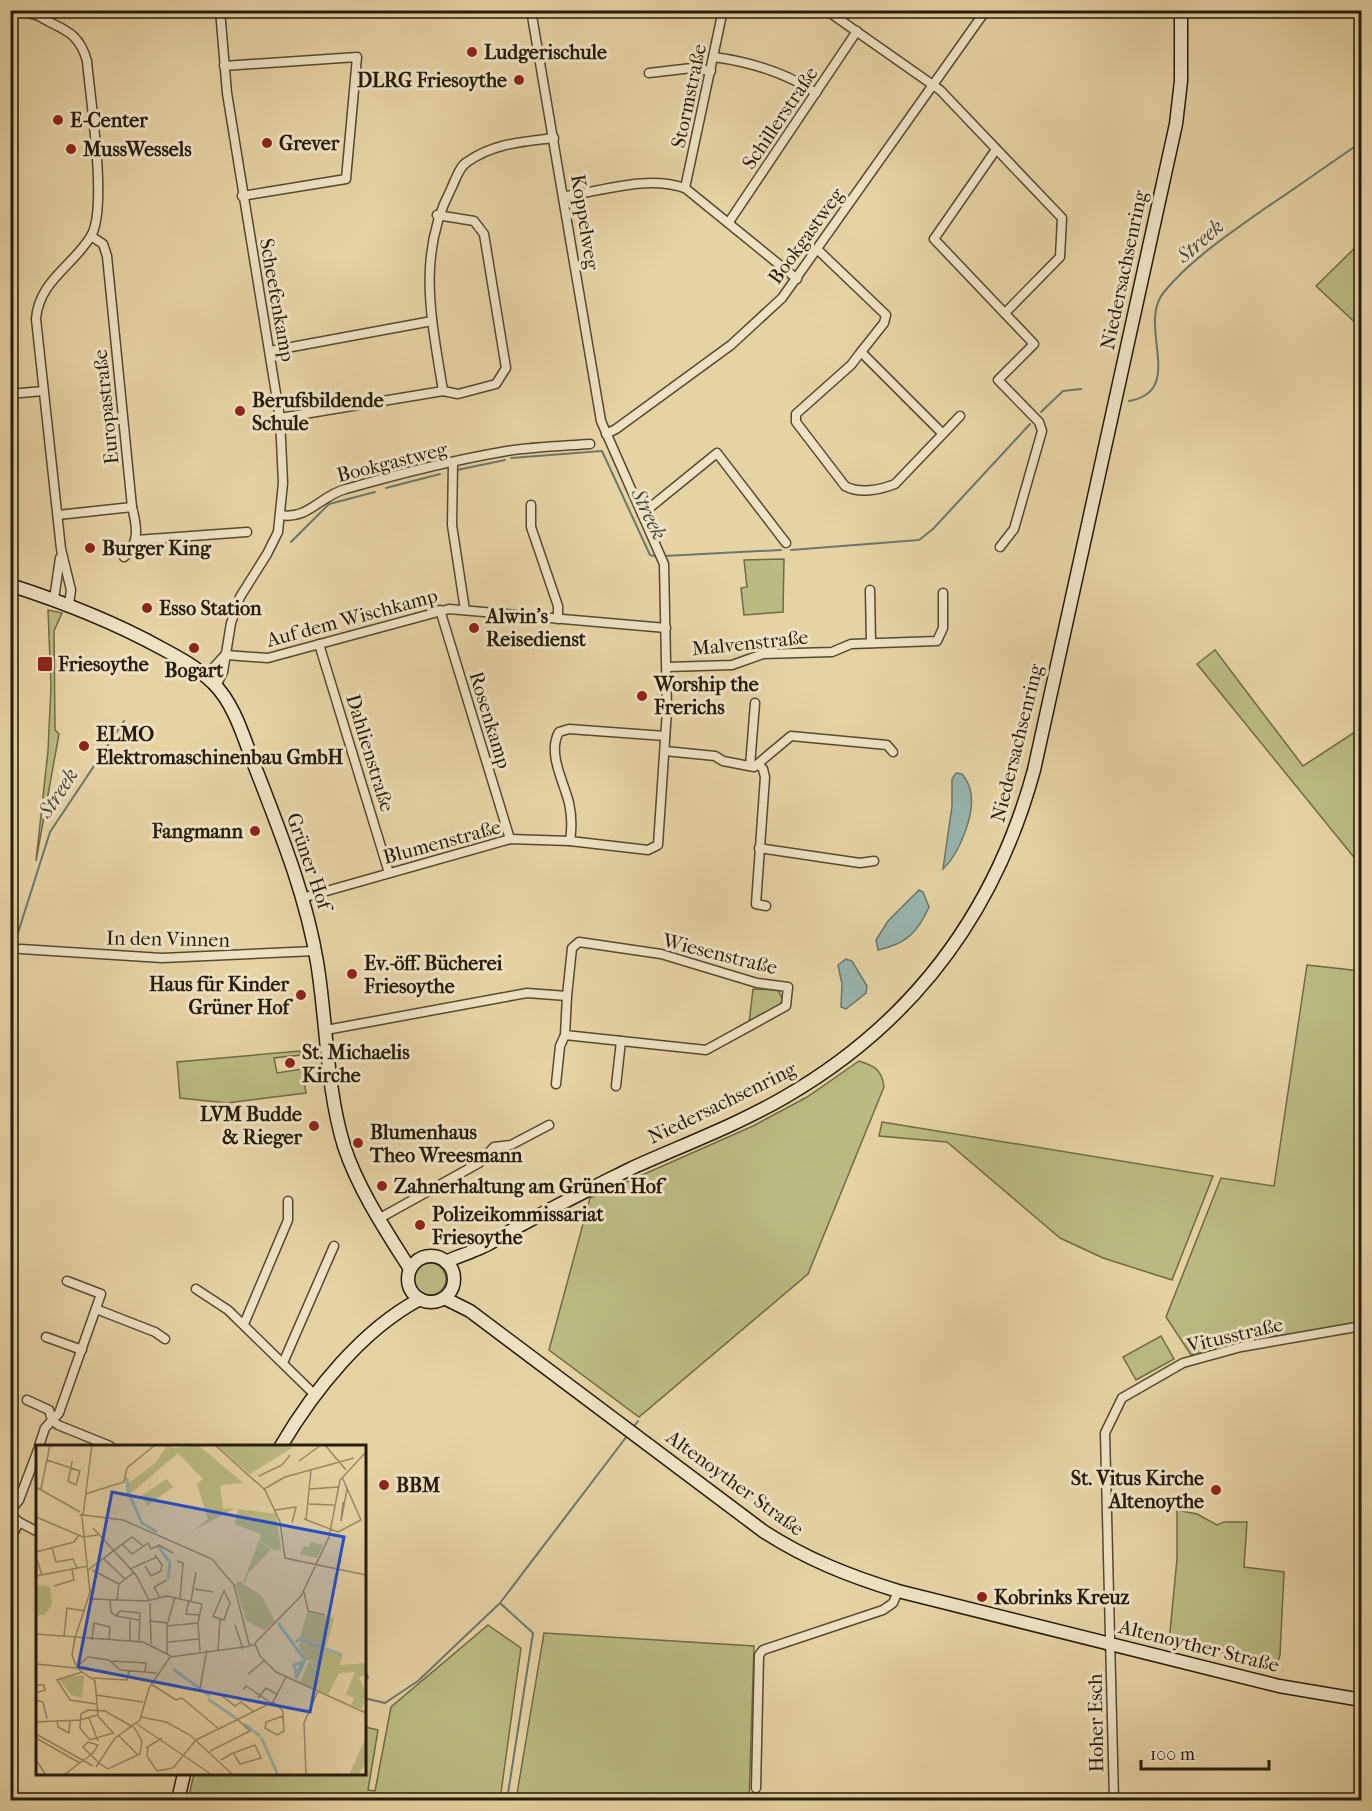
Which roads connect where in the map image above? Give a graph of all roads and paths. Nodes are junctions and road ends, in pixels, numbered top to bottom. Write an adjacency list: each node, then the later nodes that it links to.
1 (14, 10): 8 (street)
2 (220, 10): 11 (street, Scheefenkamp)
3 (531, 10): 16 (street, Koppelweg)
4 (723, 10): 10 (street, Stormstraße)
5 (826, 10): 9 (street)
6 (986, 10): 14 (street, Bookgastweg)
7 (1182, 10): 90 (main road, Niedersachsenring)
8 (33, 13): 23 (street)
9 (857, 31): 14 (street); 15 (street, Schillerstraße)
10 (714, 57): 12 (street, Stormstraße); 15 (street)
11 (224, 66): 19 (street, Scheefenkamp); 19 (street)
12 (711, 71): 13 (street); 18 (street, Stormstraße)
13 (649, 73)
14 (934, 86): 17 (street); 24 (street, Bookgastweg)
15 (816, 93): 22 (street, Schillerstraße)
16 (554, 138): 20 (street, Koppelweg); 21 (street)
17 (995, 151): 26 (street); 26 (street)
18 (685, 188): 20 (street); 22 (street)
19 (242, 196): 28 (street, Scheefenkamp)
20 (565, 196): 36 (street, Koppelweg)
21 (437, 215): 27 (street); 31 (street)
22 (729, 222): 25 (street)
23 (91, 236): 30 (street); 40 (street, Europastraße)
24 (818, 250): 25 (street, Bookgastweg); 29 (street)
25 (797, 279): 36 (street, Bookgastweg)
26 (1005, 313): 47 (street)
27 (432, 321): 28 (street); 31 (street)
28 (270, 351): 34 (street, Scheefenkamp)
29 (861, 352): 35 (street); 35 (street)
30 (44, 391): 32 (street); 42 (street)
31 (443, 391): 34 (street)
32 (10, 394)
33 (960, 416): 35 (street)
34 (280, 418): 43 (street, Scheefenkamp)
35 (942, 433)
36 (607, 437): 41 (street, Koppelweg)
37 (590, 444): 38 (street, Bookgastweg)
38 (453, 464): 43 (street, Bookgastweg); 56 (street)
39 (531, 505): 57 (street)
40 (132, 507): 42 (street); 45 (street, Europastraße)
41 (642, 514): 46 (street); 58 (street, Koppelweg)
42 (58, 515): 48 (street)
43 (281, 515): 61 (street, Scheefenkamp)
44 (248, 532): 45 (street)
45 (136, 540): 49 (street)
46 (786, 543)
47 (1000, 547)
48 (61, 549): 53 (street); 54 (street)
49 (124, 557)
50 (10, 585): 53 (main road, Grüner Hof)
51 (870, 590): 59 (street)
52 (943, 593): 59 (street, Malvenstraße)
53 (54, 599): 54 (main road, Grüner Hof)
54 (69, 604): 63 (main road, Grüner Hof)
55 (440, 610): 56 (street, Auf dem Wischkamp); 60 (street, Auf dem Wischkamp); 70 (street, Rosenkamp)
56 (465, 610): 57 (street, Auf dem Wischkamp)
57 (558, 619): 58 (street, Auf dem Wischkamp)
58 (666, 627): 62 (street)
59 (871, 643): 62 (street, Malvenstraße)
60 (319, 644): 61 (street, Auf dem Wischkamp); 74 (street, Dahlienstraße)
61 (225, 655): 63 (street, Scheefenkamp); 64 (street, Scheefenkamp)
62 (668, 667): 66 (street)
63 (206, 676): 64 (main road, Grüner Hof)
64 (216, 686): 75 (main road, Grüner Hof)
65 (755, 703): 69 (street)
66 (665, 736): 67 (street); 71 (street)
67 (665, 751): 69 (street); 71 (street, Blumenstraße)
68 (892, 752): 69 (street)
69 (754, 765): 72 (street)
70 (510, 839): 71 (street, Blumenstraße); 74 (street, Blumenstraße)
71 (570, 842)
72 (759, 848): 73 (street); 76 (street)
73 (874, 861)
74 (389, 873): 75 (street, Blumenstraße)
75 (302, 898): 78 (main road, Grüner Hof)
76 (766, 906)
77 (21, 949): 78 (street, In den Vinnen)
78 (315, 951): 80 (main road, Grüner Hof)
79 (567, 996): 80 (street); 81 (street, Wiesenstraße); 82 (street, Wiesenstraße)
80 (326, 1030): 87 (main road, Grüner Hof)
81 (565, 1035): 82 (street, Wiesenstraße); 83 (street, Wiesenstraße)
82 (621, 1041): 84 (street)
83 (556, 1084)
84 (616, 1086)
85 (549, 1125): 87 (street)
86 (288, 1201): 104 (street)
87 (380, 1218): 88 (main road, Grüner Hof)
88 (392, 1237): 91 (main road, Grüner Hof); 93 (main road, Grüner Hof)
89 (334, 1246): 109 (street)
90 (476, 1250): 92 (main road, Niedersachsenring); 94 (main road, Niedersachsenring)
91 (421, 1259): 92 (main road); 93 (main road)
92 (446, 1262): 94 (main road)
93 (410, 1269): 97 (main road)
94 (453, 1273): 96 (main road)
95 (68, 1281): 101 (street)
96 (452, 1287): 99 (main road); 103 (main road, Altenoyther Straße)
97 (410, 1288): 100 (main road); 102 (main road)
98 (196, 1289): 104 (street)
99 (444, 1298): 100 (main road); 103 (main road, Altenoyther Straße)
100 (420, 1299): 102 (main road)
101 (96, 1309): 107 (street); 108 (street)
102 (397, 1311): 110 (main road)
103 (470, 1311): 121 (main road, Altenoyther Straße)
104 (244, 1324): 109 (street)
105 (1362, 1326): 122 (street, Vitusstraße)
106 (46, 1337): 108 (street)
107 (165, 1339)
108 (82, 1350): 112 (street)
109 (283, 1363): 110 (street)
110 (315, 1395): 115 (main road)
111 (27, 1401): 112 (street)
112 (52, 1420): 113 (street); 114 (street)
113 (39, 1445)
114 (107, 1445)
115 (282, 1445)
116 (36, 1453): 117 (street)
117 (10, 1512): 118 (street)
118 (19, 1522): 119 (street); 120 (street)
119 (36, 1531)
120 (10, 1540)
121 (898, 1591): 122 (main road, Altenoyther Straße); 125 (street)
122 (1111, 1644): 123 (main road, Altenoyther Straße); 127 (street, Hoher Esch)
123 (1362, 1700)
124 (184, 1775): 126 (main road)
125 (756, 1788)
126 (178, 1800)
127 (1114, 1800)

